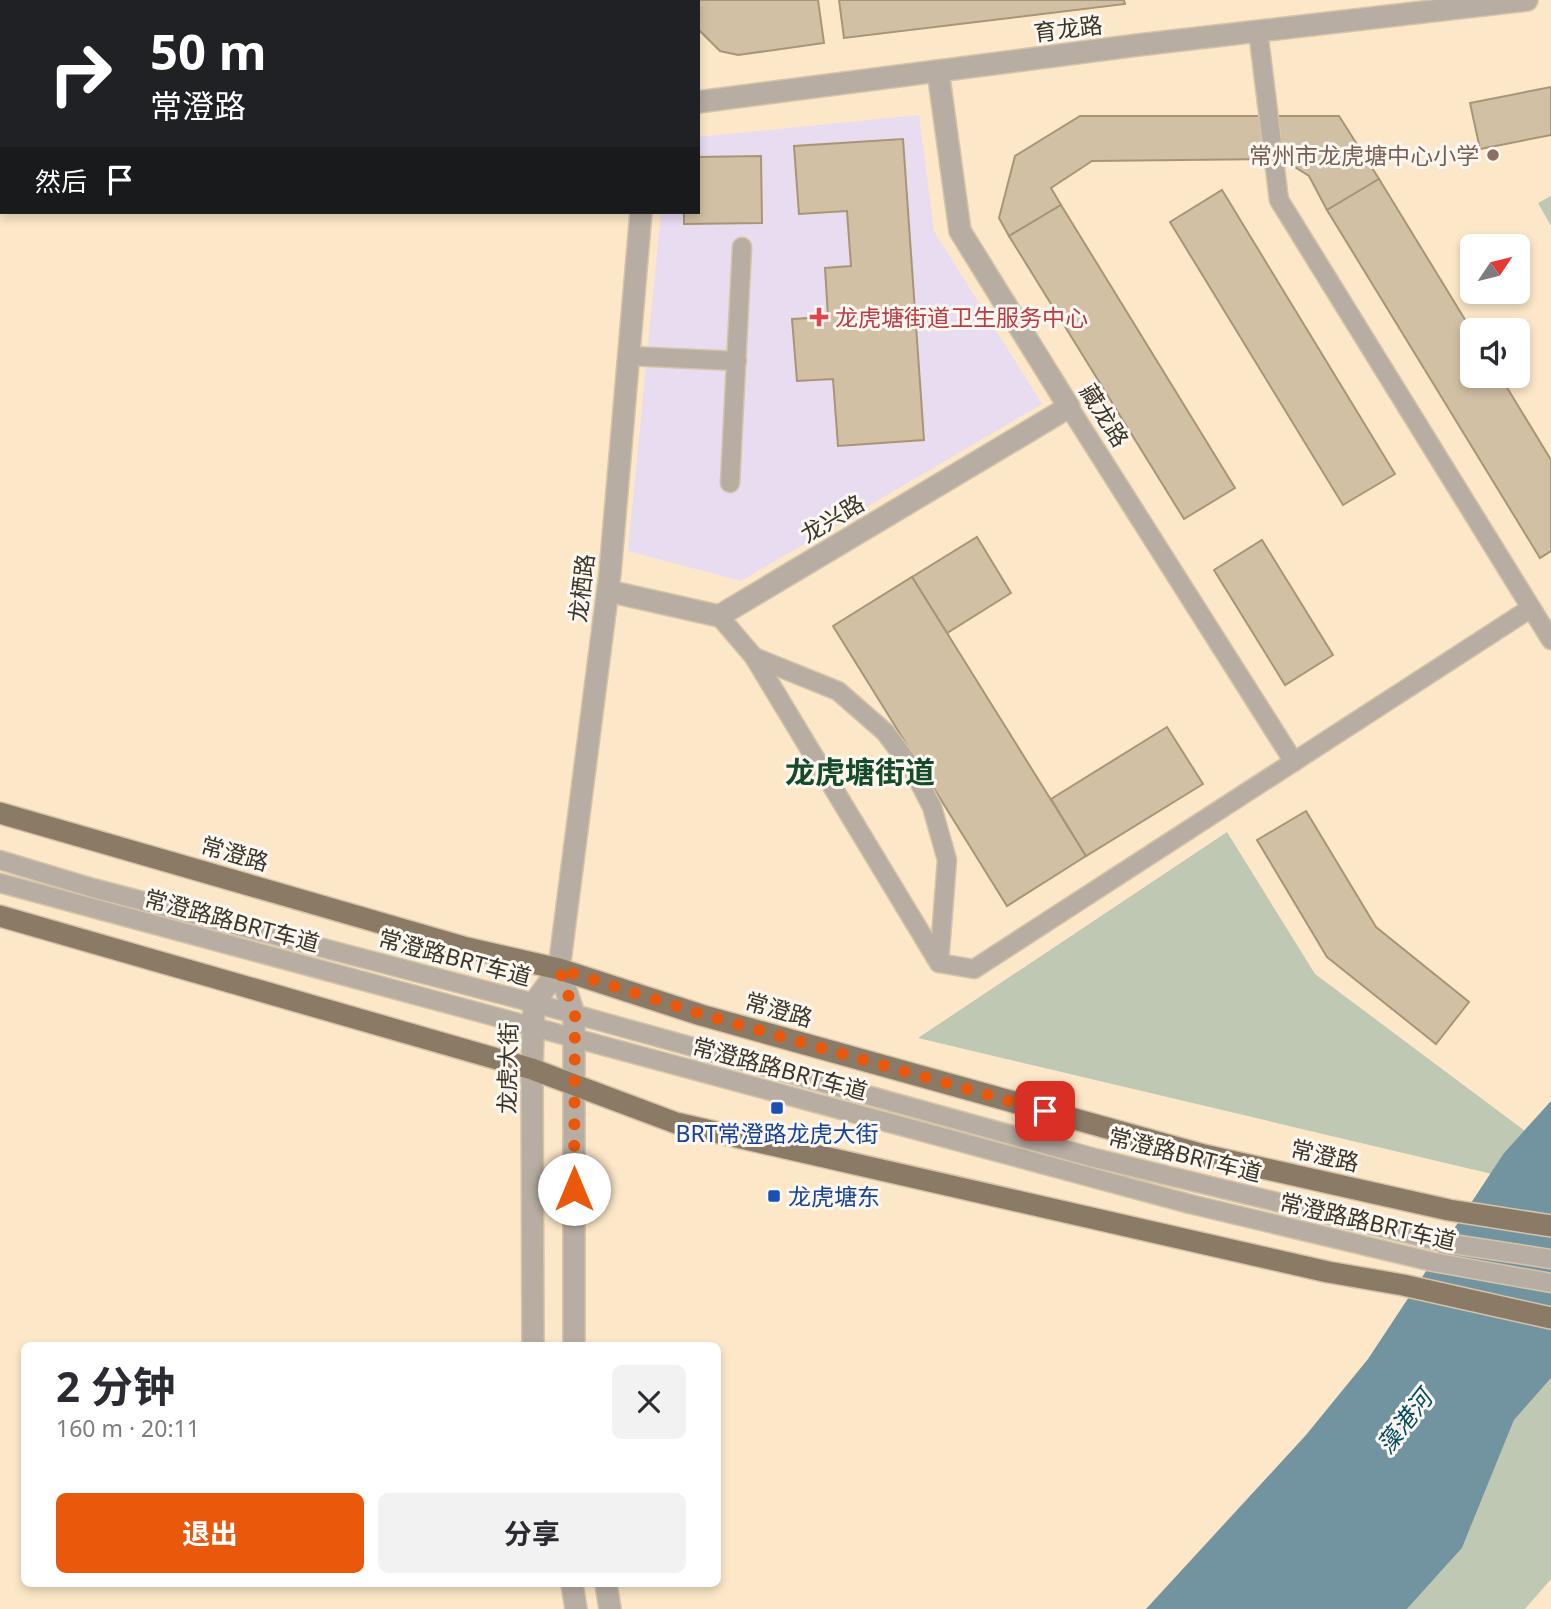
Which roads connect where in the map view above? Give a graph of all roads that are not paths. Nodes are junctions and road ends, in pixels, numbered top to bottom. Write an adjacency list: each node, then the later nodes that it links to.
1 (1527, 0): 2 (street, 育龙路)
2 (1258, 32): 3 (street, 育龙路); 12 (lane)
3 (938, 71): 4 (street, 育龙路); 9 (street, 藏龙路)
4 (700, 102)
5 (640, 214): 7 (street, 龙栖路)
6 (742, 247): 8 (lane)
7 (628, 356): 8 (lane); 11 (street, 龙栖路)
8 (737, 361): 10 (lane)
9 (1069, 407): 13 (street, 龙兴路); 16 (lane, 藏龙路)
10 (730, 483)
11 (608, 591): 13 (street); 22 (street, 龙栖路)
12 (1531, 608): 14 (lane); 16 (lane)
13 (719, 615): 15 (lane)
14 (1551, 640)
15 (754, 657): 21 (lane); 21 (lane)
16 (1294, 762): 21 (lane)
17 (0, 813): 22 (main road, 常澄路)
18 (0, 860): 23 (lane, 常澄路BRT车道)
19 (0, 883): 25 (lane, 常澄路路BRT车道)
20 (0, 916): 27 (main road)
21 (939, 963)
22 (559, 969): 23 (street, 龙虎大街); 24 (street); 29 (main road, 常澄路)
23 (534, 1003): 24 (lane, 常澄路BRT车道); 25 (street, 龙虎大街)
24 (575, 1014): 26 (street); 30 (lane, 常澄路BRT车道)
25 (533, 1026): 26 (lane, 常澄路路BRT车道); 27 (street, 龙虎大街)
26 (575, 1037): 28 (street); 31 (lane, 常澄路路BRT车道)
27 (532, 1069): 28 (main road); 33 (street, 龙虎大街)
28 (574, 1085): 32 (main road); 34 (street)
29 (1551, 1226)
30 (1551, 1259)
31 (1551, 1283)
32 (1551, 1318)
33 (533, 1342)
34 (574, 1342)
35 (572, 1587): 37 (street)
36 (606, 1587): 38 (street)
37 (576, 1609)
38 (610, 1609)

